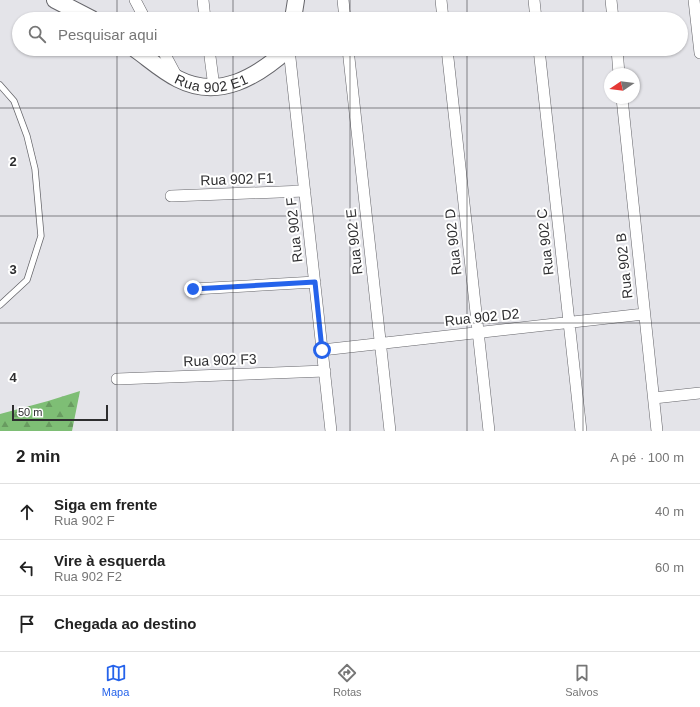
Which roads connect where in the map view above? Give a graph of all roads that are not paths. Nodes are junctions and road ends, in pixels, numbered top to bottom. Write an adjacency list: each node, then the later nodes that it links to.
1 (55, 0): 10 (street)
2 (135, 0): 11 (street)
3 (203, 0): 12 (street)
4 (296, 0): 13 (street)
5 (343, 0): 14 (street)
6 (441, 0): 15 (street)
7 (534, 0): 16 (street)
8 (612, 0): 17 (street)
9 (694, 0): 18 (street)
10 (78, 12)
11 (141, 12)
12 (204, 12)
13 (294, 12)
14 (344, 12)
15 (442, 12)
16 (535, 12)
17 (613, 12)
18 (700, 53)
19 (144, 56): 29 (street, Rua 902 E1)
20 (166, 56): 29 (street)
21 (210, 56): 31 (street)
22 (280, 56): 31 (street, Rua 902 E1)
23 (289, 56): 33 (street, Rua 902 F)
24 (349, 56): 41 (street, Rua 902 E)
25 (447, 56): 40 (street, Rua 902 D)
26 (540, 56): 39 (street, Rua 902 C)
27 (618, 56): 28 (street)
28 (619, 68)
29 (179, 79): 31 (street, Rua 902 E1)
30 (0, 85): 37 (lane)
31 (214, 87)
32 (623, 104): 38 (street, Rua 902 B)
33 (305, 191): 34 (street, Rua 902 F1); 35 (street, Rua 902 F)
34 (171, 196)
35 (315, 282): 36 (street); 42 (street, Rua 902 F)
36 (193, 289)
37 (0, 305)
38 (644, 314): 39 (street, Rua 902 D2); 46 (street, Rua 902 B)
39 (569, 322): 40 (street, Rua 902 D2); 50 (street, Rua 902 C)
40 (478, 332): 41 (street, Rua 902 D2); 49 (street, Rua 902 D)
41 (380, 343): 42 (street, Rua 902 D2); 48 (street, Rua 902 E)
42 (322, 350): 43 (street, Rua 902 F)
43 (325, 371): 44 (street, Rua 902 F3); 47 (street, Rua 902 F)
44 (117, 379)
45 (700, 393): 46 (street)
46 (654, 398): 51 (street, Rua 902 B)
47 (331, 431)
48 (390, 431)
49 (489, 431)
50 (581, 431)
51 (657, 431)

